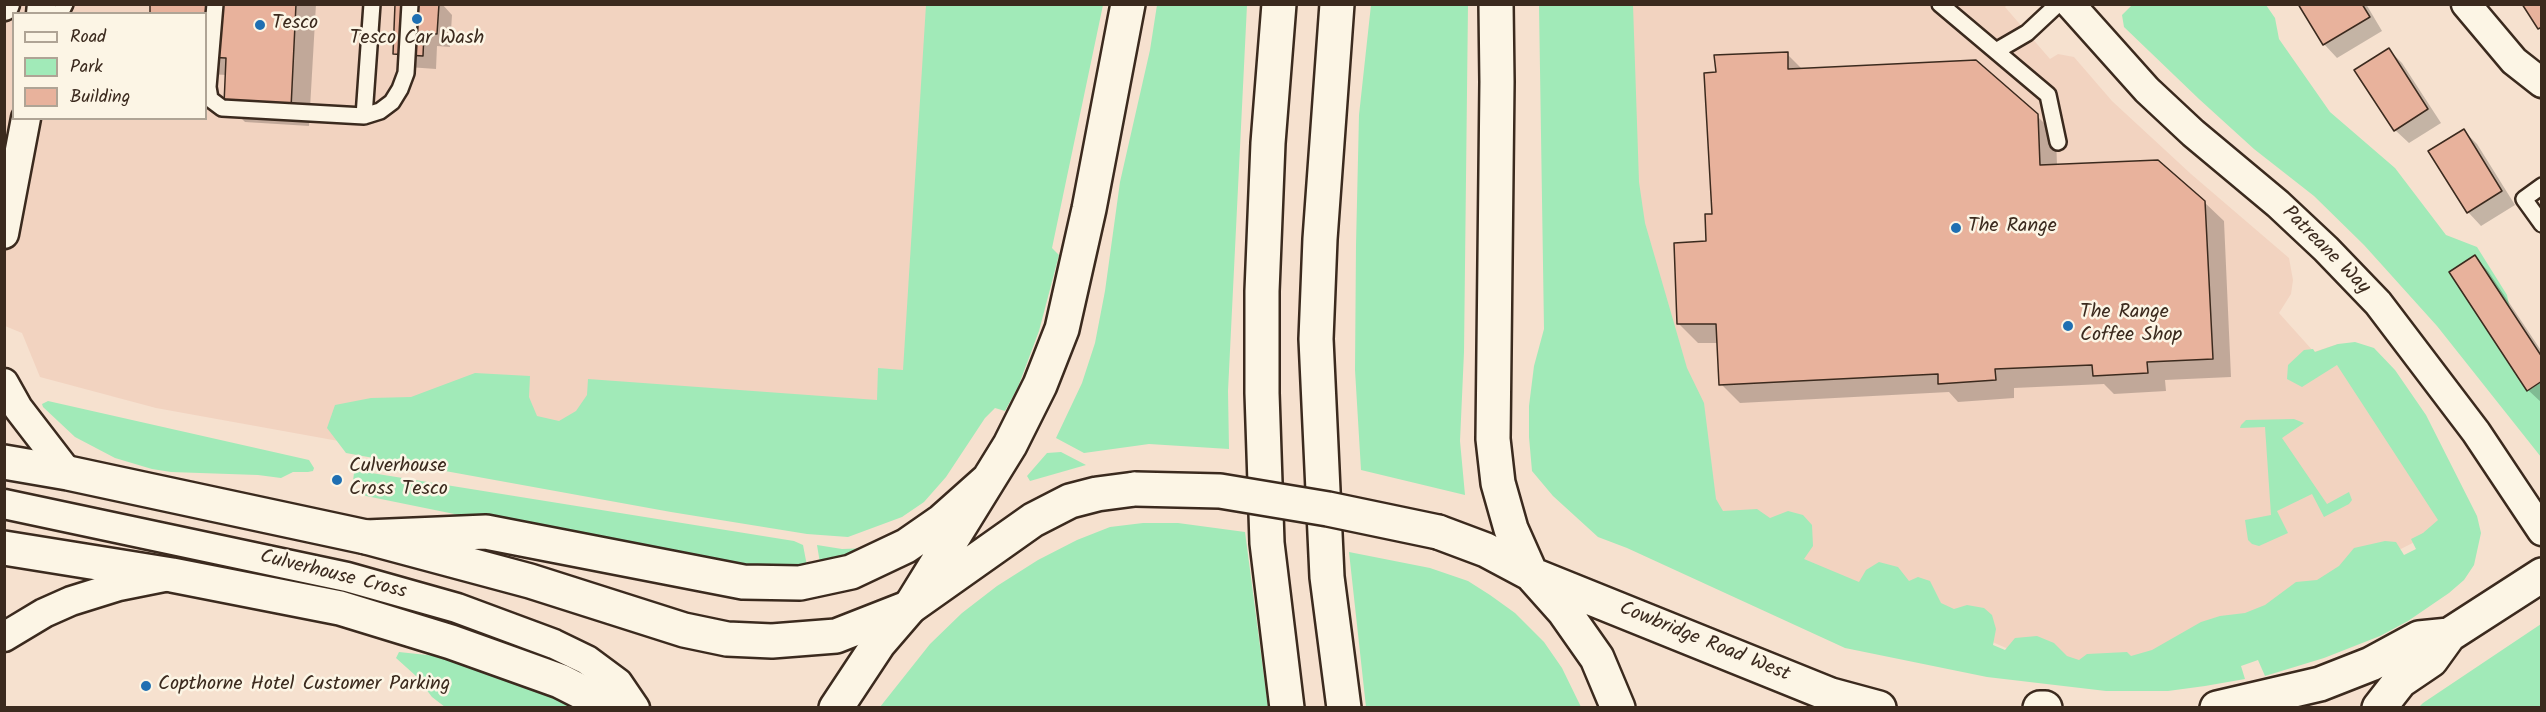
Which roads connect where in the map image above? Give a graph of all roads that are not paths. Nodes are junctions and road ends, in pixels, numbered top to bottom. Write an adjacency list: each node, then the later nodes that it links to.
1 (215, 4): 14 (lane)
2 (372, 4): 14 (lane)
3 (410, 4): 14 (lane)
4 (1128, 4): 23 (main road)
5 (1279, 4): 38 (main road)
6 (1337, 4): 39 (main road)
7 (1496, 4): 28 (main road)
8 (1940, 4): 12 (lane)
9 (2058, 4): 12 (lane)
10 (2070, 4): 25 (street, Patreane Way)
11 (2466, 4): 13 (street)
12 (1996, 51): 16 (lane)
13 (2541, 83)
14 (364, 116)
15 (26, 120): 19 (street)
16 (2058, 142)
17 (2541, 186): 18 (lane)
18 (2541, 224)
19 (4, 234)
20 (4, 383): 22 (street)
21 (4, 462): 22 (main road)
22 (68, 473): 26 (main road)
23 (988, 480): 26 (main road); 31 (main road)
24 (4, 504): 36 (street, Culverhouse Cross)
25 (2541, 531)
26 (366, 537): 31 (main road)
27 (4, 548): 29 (main road)
28 (1531, 574): 31 (main road, bridge); 40 (main road); 41 (main road, Cowbridge Road West)
29 (172, 575): 33 (street); 35 (main road)
30 (2541, 575): 32 (main road)
31 (910, 607): 37 (main road)
32 (2449, 635): 34 (main road); 45 (main road)
33 (4, 637)
34 (2314, 696): 44 (main road)
35 (613, 708)
36 (635, 708)
37 (836, 708)
38 (1287, 708)
39 (1344, 708)
40 (1618, 708)
41 (1879, 708)
42 (2040, 708): 43 (main road)
43 (2045, 708)
44 (2217, 708)
45 (2379, 708)

